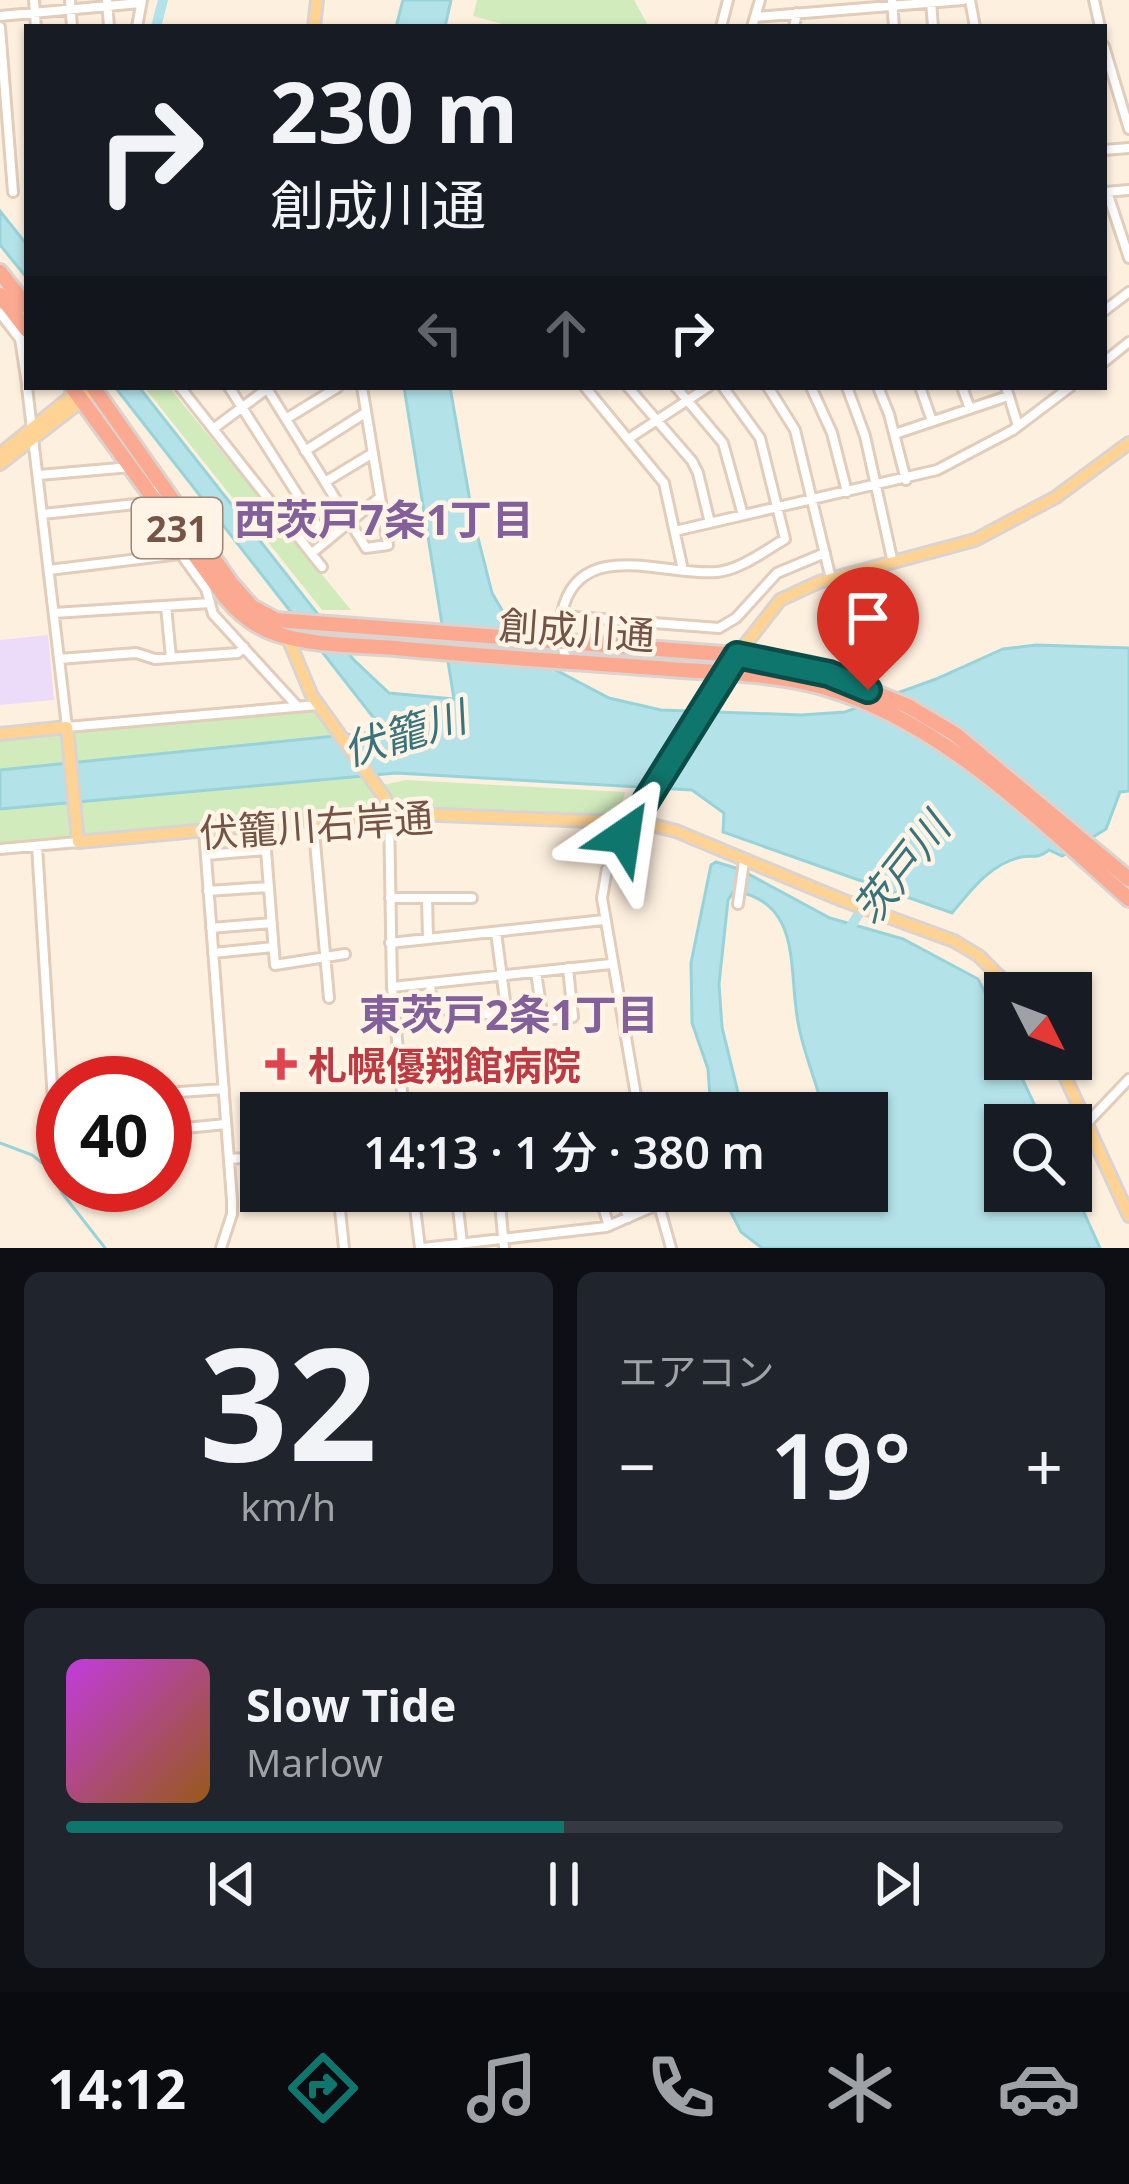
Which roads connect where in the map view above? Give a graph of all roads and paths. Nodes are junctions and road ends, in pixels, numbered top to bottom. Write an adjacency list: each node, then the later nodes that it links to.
1 (34, 0): 9 (street)
2 (760, 0): 12 (street)
3 (967, 0): 4 (street)
4 (931, 1): 7 (street)
5 (141, 2): 6 (street)
6 (107, 3): 8 (street)
7 (892, 3): 10 (street)
8 (70, 5): 9 (street)
9 (35, 13): 11 (street); 13 (street)
10 (797, 14): 12 (street); 14 (street)
11 (0, 16)
12 (754, 22)
13 (37, 24)
14 (795, 24)
15 (0, 27): 21 (street)
16 (1107, 70): 17 (street)
17 (1121, 106): 18 (street); 19 (street)
18 (1107, 108)
19 (1129, 129)
20 (24, 133): 21 (street)
21 (10, 135): 22 (street)
22 (13, 192)
23 (1107, 198): 24 (street)
24 (1129, 258)
25 (0, 272): 27 (highway)
26 (0, 296): 29 (highway)
27 (24, 303)
28 (0, 313): 30 (street)
29 (24, 334)
30 (24, 335)
31 (28, 390): 63 (street)
32 (182, 390): 62 (street)
33 (231, 390): 55 (street)
34 (264, 390): 55 (street)
35 (268, 390): 58 (street)
36 (333, 390): 58 (street)
37 (362, 390): 57 (street)
38 (587, 390): 65 (street)
39 (631, 390): 59 (street)
40 (679, 390): 53 (street)
41 (703, 390): 53 (street)
42 (725, 390): 80 (street)
43 (770, 390): 79 (street)
44 (812, 390): 76 (street)
45 (848, 390): 75 (street)
46 (879, 390): 64 (street)
47 (921, 390): 60 (street)
48 (963, 390): 56 (street)
49 (1046, 390): 54 (street)
50 (1066, 390): 54 (street)
51 (83, 391): 63 (main road); 71 (highway, 創成川通 / 231); 77 (highway, 創成川通 / 231)
52 (1007, 392): 56 (street); 61 (street)
53 (688, 400): 59 (street); 82 (street)
54 (1051, 402): 61 (street)
55 (241, 406): 62 (street); 86 (street)
56 (970, 409): 60 (street)
57 (366, 413): 67 (street); 68 (street)
58 (286, 419): 67 (street)
59 (658, 420): 65 (street); 84 (street)
60 (932, 421): 64 (street)
61 (1018, 427): 73 (street)
62 (213, 429): 89 (street)
63 (34, 432): 69 (main road); 70 (main road); 72 (street)
64 (895, 434): 73 (street)
65 (628, 439): 85 (street)
66 (1129, 443): 90 (main road)
67 (305, 451): 74 (street)
68 (373, 453): 74 (street); 78 (street)
69 (0, 454)
70 (0, 464)
71 (131, 467): 72 (street); 77 (highway, 創成川通 / 231)
72 (38, 475): 81 (street)
73 (906, 480): 75 (street)
74 (325, 482): 83 (street)
75 (876, 485): 76 (street); 90 (street)
76 (847, 492): 79 (street)
77 (152, 494): 81 (street); 88 (street); 99 (highway, 創成川通 / 231)
78 (380, 497): 83 (street); 83 (street)
79 (813, 500): 80 (street); 87 (street)
80 (778, 507): 82 (street); 93 (street)
81 (43, 514): 92 (street)
82 (743, 515): 84 (street)
83 (350, 522): 86 (street)
84 (710, 523): 85 (street)
85 (675, 531): 93 (street)
86 (327, 541): 89 (street)
87 (825, 553): 94 (street); 98 (street)
88 (180, 554): 92 (street); 95 (street)
89 (311, 554): 91 (street)
90 (894, 565): 94 (main road)
91 (322, 567)
92 (50, 570): 97 (street)
93 (683, 570): 98 (street)
94 (830, 579): 102 (main road)
95 (210, 603): 96 (street); 101 (street)
96 (166, 606): 97 (street); 103 (street)
97 (54, 613): 104 (street)
98 (562, 616): 100 (street)
99 (290, 627): 100 (highway, 創成川通 / 231); 105 (highway, 創成川通 / 231); 108 (main road)
100 (560, 643): 102 (highway, 創成川通 / 231); 105 (street)
101 (244, 647): 103 (street); 109 (street)
102 (737, 655): 106 (main road); 107 (highway, 創成川通 / 231)
103 (171, 658): 104 (street)
104 (59, 659): 110 (street)
105 (566, 662): 106 (highway, 創成川通 / 231)
106 (727, 673): 107 (highway, 創成川通 / 231); 114 (main road)
107 (825, 680): 123 (highway, 創成川通 / 231)
108 (318, 705): 109 (street); 112 (main road)
109 (298, 707): 110 (street)
110 (67, 727): 111 (main road); 117 (main road)
111 (0, 734)
112 (389, 813): 113 (main road, 伏籠川右岸通); 114 (main road, 伏籠川右岸通); 127 (street)
113 (313, 820): 115 (main road, 伏籠川右岸通); 141 (street)
114 (632, 823): 122 (main road, 伏籠川右岸通); 132 (street)
115 (264, 825): 116 (main road, 伏籠川右岸通); 120 (street)
116 (204, 830): 117 (main road, 伏籠川右岸通); 121 (street)
117 (78, 842): 118 (street, 伏籠川右岸通)
118 (37, 846): 119 (street, 伏籠川右岸通); 152 (street)
119 (0, 850)
120 (266, 850): 121 (street); 125 (street)
121 (206, 855): 126 (street)
122 (744, 864): 131 (street); 145 (main road, 伏籠川右岸通)
123 (1110, 872): 124 (highway, 創成川通 / 231); 130 (highway, 創成川通 / 231)
124 (1129, 878)
125 (269, 887): 126 (street); 133 (street)
126 (208, 891): 134 (street)
127 (390, 898): 128 (street); 137 (street)
128 (427, 898): 129 (street); 136 (street)
129 (472, 898)
130 (1129, 899)
131 (739, 900)
132 (604, 920): 135 (street); 142 (street)
133 (272, 923): 134 (street); 138 (street)
134 (211, 928): 139 (street)
135 (496, 932): 136 (street); 146 (street)
136 (428, 939): 137 (street)
137 (390, 943): 148 (street)
138 (273, 947): 139 (street); 141 (street)
139 (213, 952): 154 (street)
140 (345, 954): 141 (street)
141 (325, 957): 149 (street)
142 (611, 964): 143 (street); 157 (street)
143 (568, 968): 144 (street); 151 (street)
144 (536, 972): 146 (street); 151 (street)
145 (995, 972)
146 (502, 975): 147 (street); 150 (street)
147 (430, 983): 148 (street); 150 (street)
148 (392, 987): 156 (street)
149 (328, 998)
150 (508, 1016): 151 (street)
151 (543, 1020)
152 (54, 1056)
153 (1129, 1079): 158 (street)
154 (224, 1089): 155 (street); 159 (street)
155 (192, 1091)
156 (400, 1092)
157 (635, 1092)
158 (1092, 1118)
159 (226, 1124): 160 (street); 163 (street)
160 (192, 1127)
161 (1092, 1134): 172 (main road)
162 (240, 1158): 163 (street)
163 (229, 1159): 177 (street)
164 (340, 1212): 178 (street)
165 (416, 1212): 179 (street)
166 (456, 1212): 176 (street)
167 (501, 1212): 175 (street)
168 (605, 1212): 174 (street)
169 (627, 1212): 173 (street)
170 (640, 1212): 173 (street)
171 (661, 1212): 180 (street)
172 (1129, 1216)
173 (628, 1217): 174 (street)
174 (609, 1226): 175 (street)
175 (504, 1243): 176 (street)
176 (462, 1246): 179 (street)
177 (221, 1248)
178 (344, 1248)
179 (421, 1248)
180 (671, 1248)

